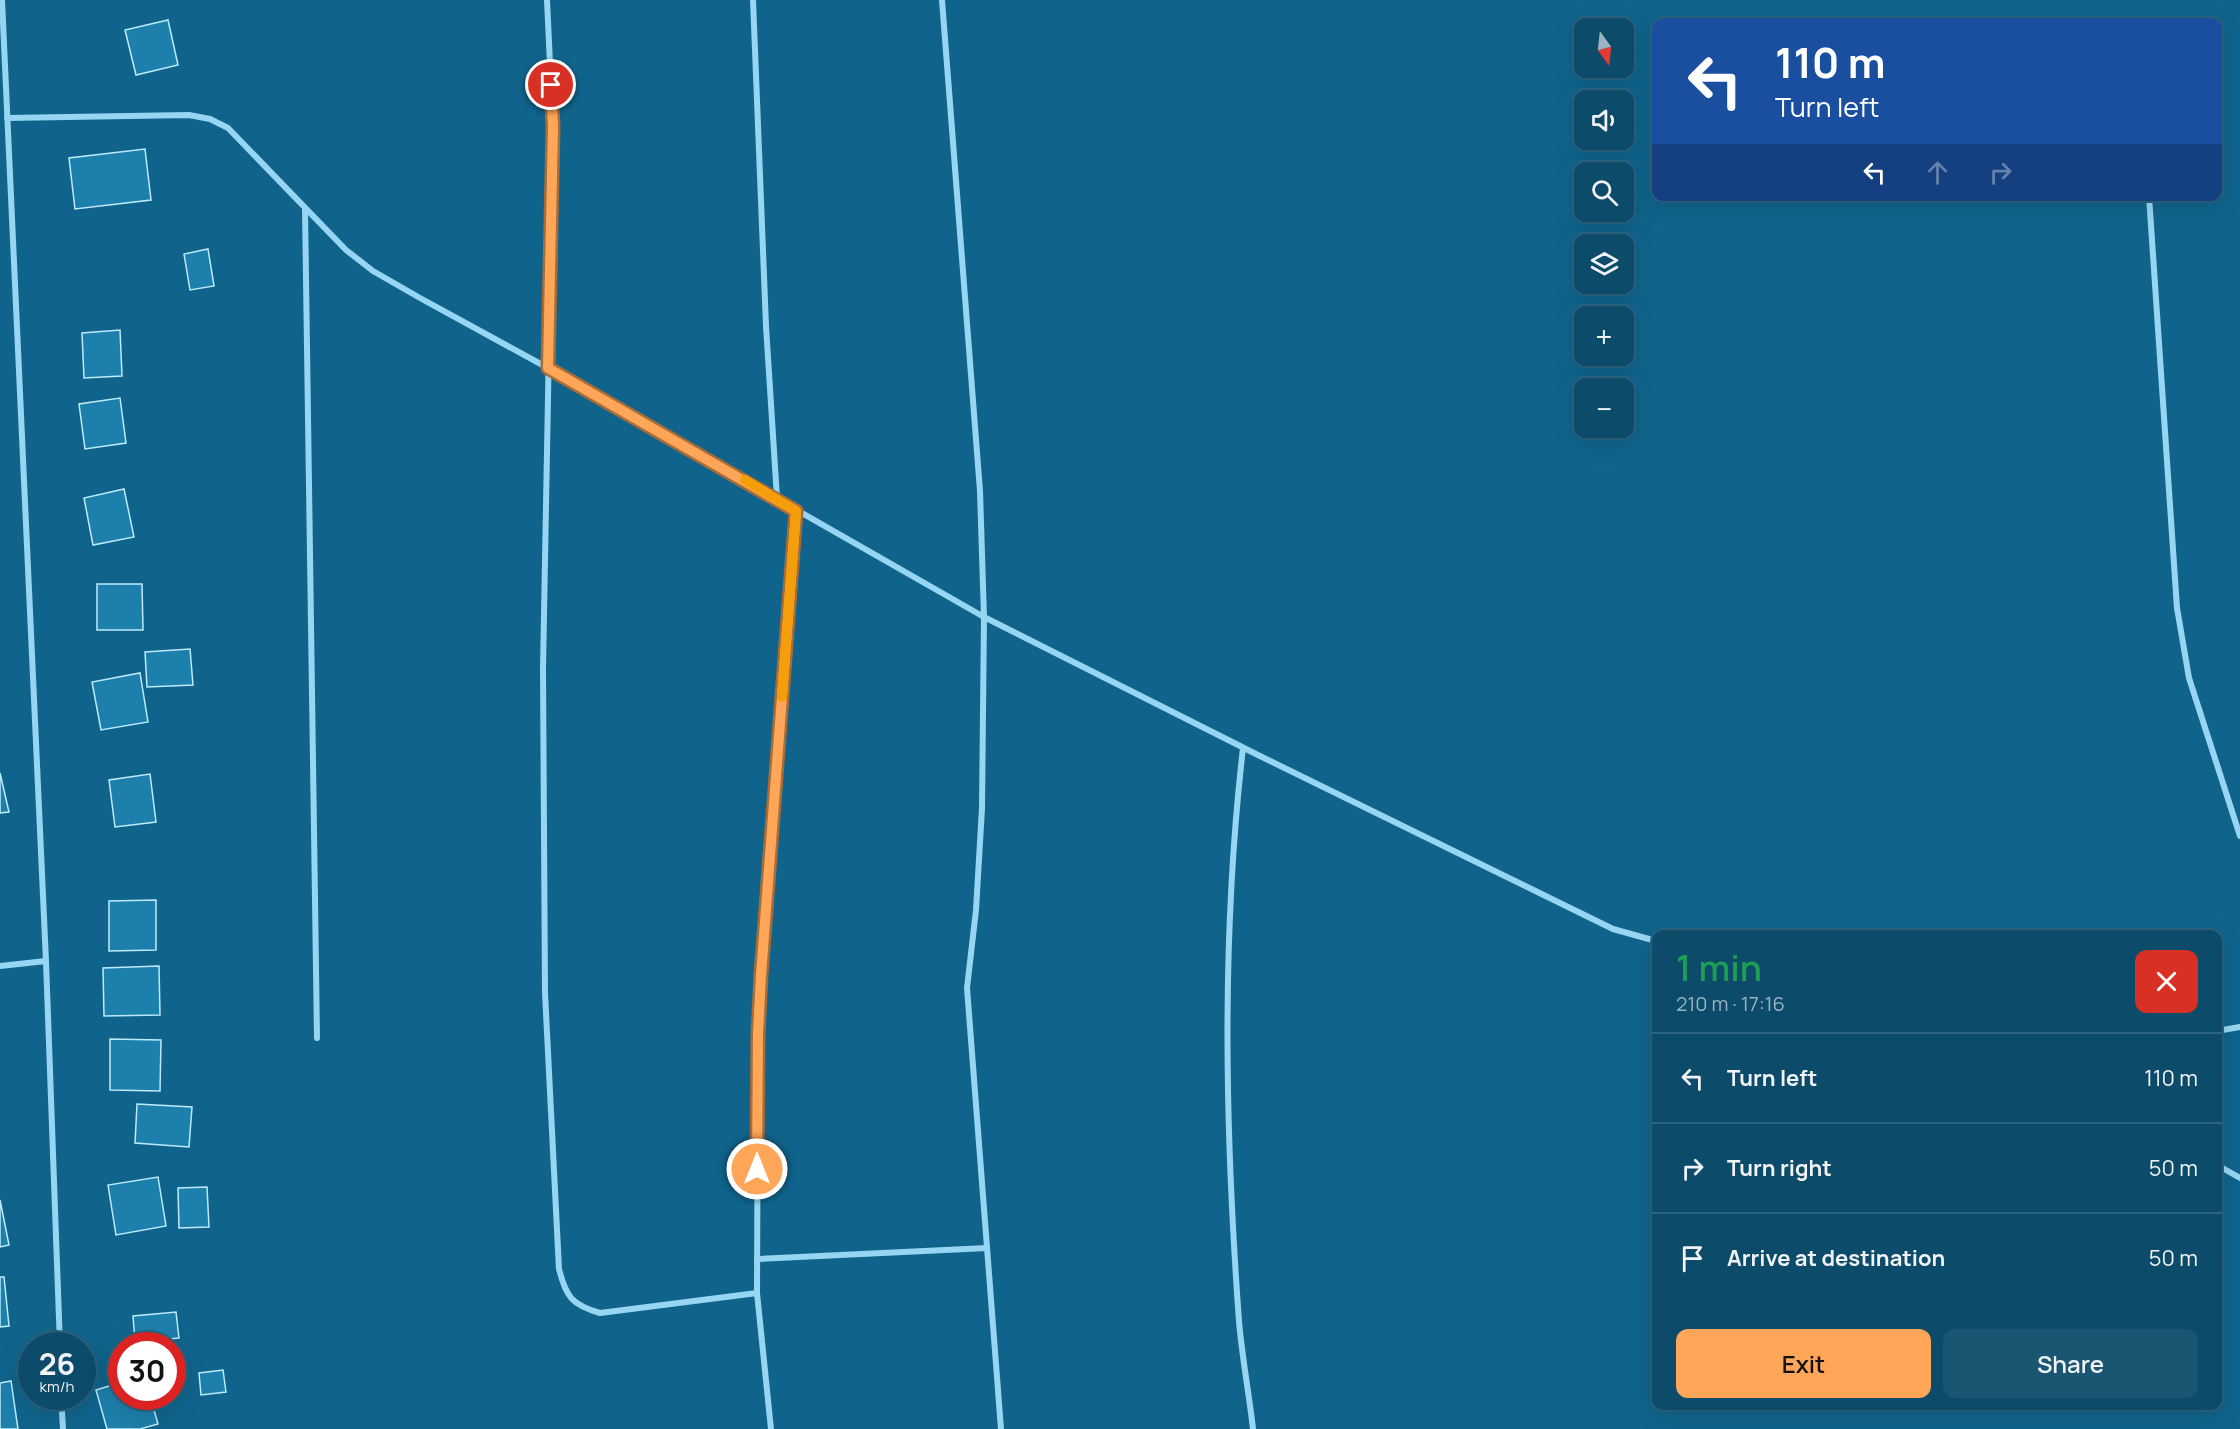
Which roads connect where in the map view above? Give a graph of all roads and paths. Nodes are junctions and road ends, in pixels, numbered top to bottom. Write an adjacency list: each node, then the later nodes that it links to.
1 (2, 0): 5 (street)
2 (547, 0): 8 (street)
3 (753, 0): 9 (street)
4 (942, 0): 11 (street)
5 (7, 118): 7 (street); 16 (street)
6 (2149, 201): 13 (street)
7 (305, 208): 8 (street); 20 (street)
8 (548, 368): 9 (street); 25 (street)
9 (777, 498): 10 (street)
10 (796, 511): 11 (street); 24 (street)
11 (984, 617): 12 (street); 23 (street)
12 (1243, 748): 15 (street); 31 (street)
13 (2237, 818): 14 (street)
14 (2240, 836)
15 (1652, 939)
16 (46, 961): 17 (street); 26 (street)
17 (0, 966)
18 (2240, 1027): 19 (street)
19 (2222, 1030)
20 (317, 1038)
21 (2222, 1168): 22 (street)
22 (2240, 1178)
23 (987, 1248): 24 (street); 30 (street)
24 (757, 1259): 25 (street)
25 (757, 1293): 29 (street)
26 (59, 1332)
27 (62, 1410): 28 (street)
28 (63, 1429)
29 (771, 1429)
30 (1001, 1429)
31 (1253, 1429)

